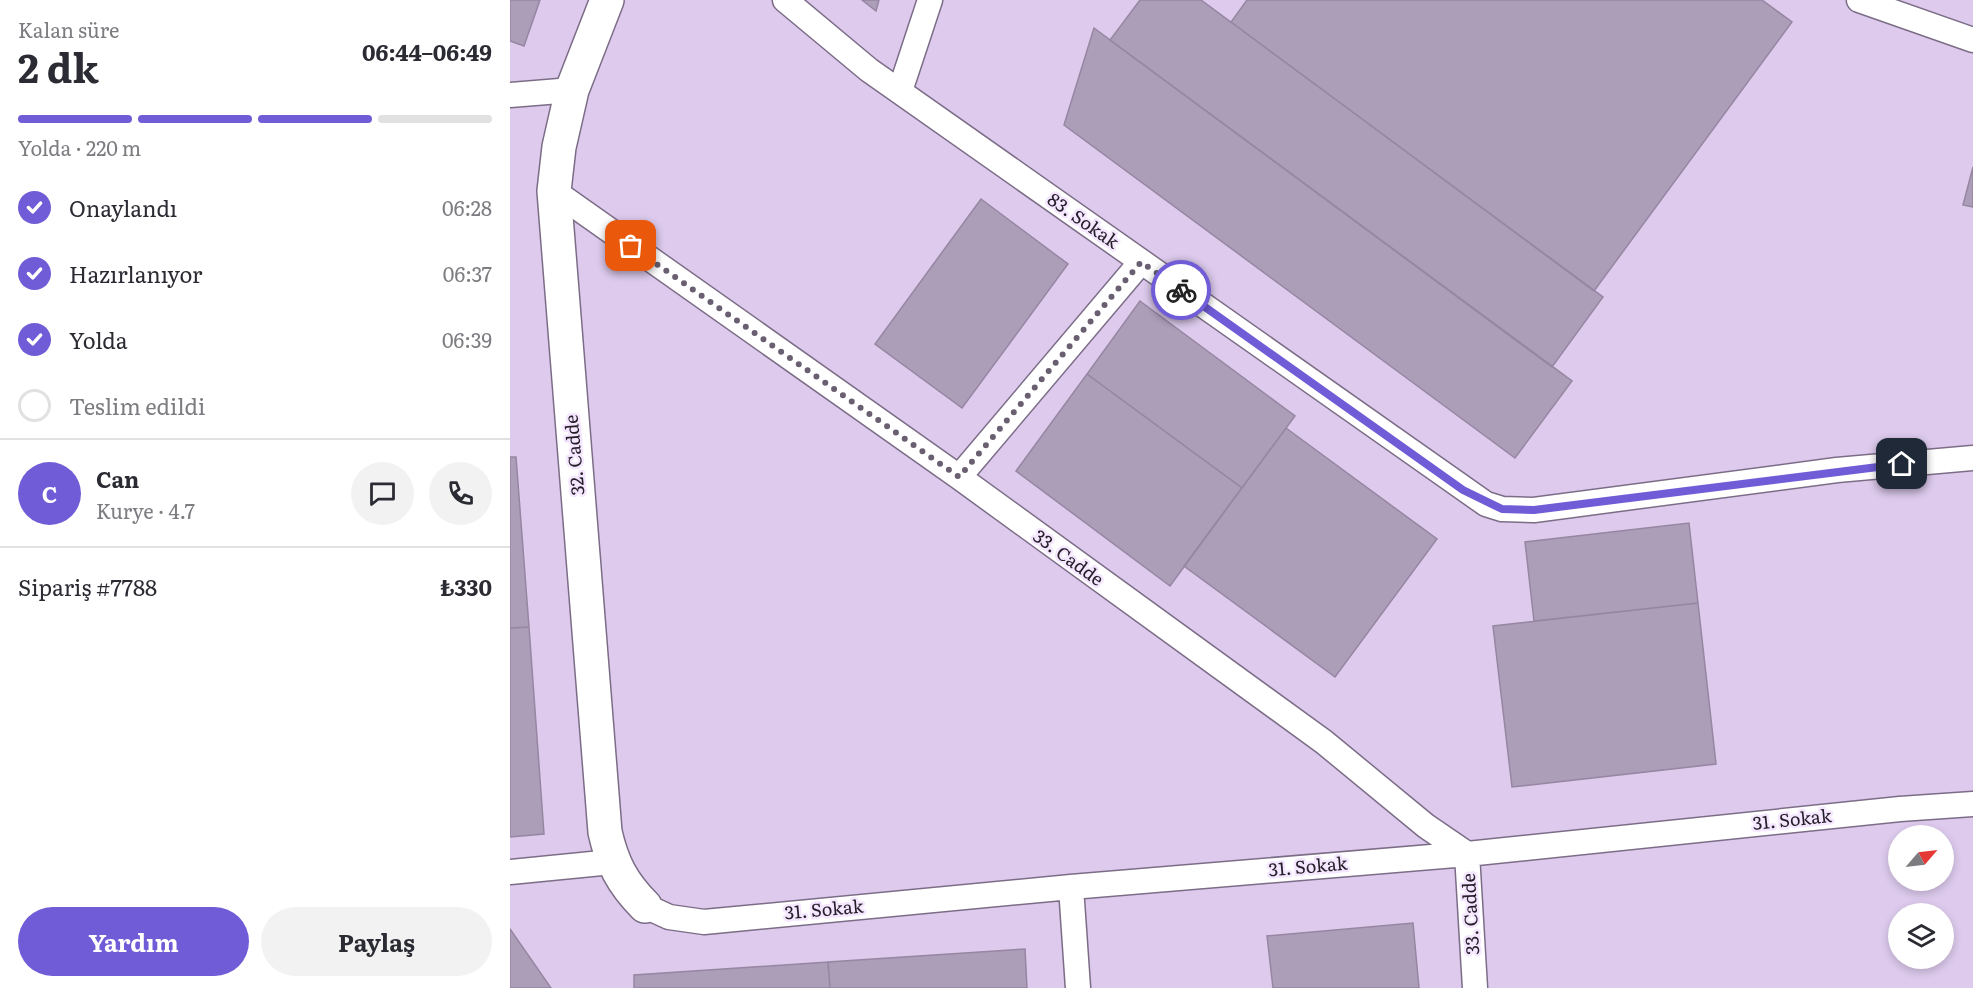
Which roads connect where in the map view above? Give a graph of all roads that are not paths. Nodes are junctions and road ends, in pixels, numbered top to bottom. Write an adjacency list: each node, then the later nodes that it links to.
1 (607, 0): 6 (street, 32. Cadde)
2 (785, 0): 7 (street, 83. Sokak)
3 (930, 0): 7 (street)
4 (1859, 0): 5 (street)
5 (1973, 40)
6 (572, 90): 8 (street); 9 (street, 32. Cadde)
7 (900, 91): 10 (street, 83. Sokak)
8 (510, 95)
9 (554, 191): 12 (street, 33. Cadde); 15 (street, 32. Cadde)
10 (1141, 262): 11 (street, 83. Sokak); 12 (street)
11 (1973, 458)
12 (959, 477): 14 (street, 33. Cadde)
13 (1973, 804): 14 (street, 31. Sokak)
14 (1467, 854): 17 (street, 31. Sokak); 20 (street, 33. Cadde)
15 (612, 862): 16 (street); 18 (street, 32. Cadde)
16 (510, 872)
17 (1071, 887): 18 (street, 31. Sokak); 19 (street)
18 (645, 906)
19 (1078, 988)
20 (1475, 988)

